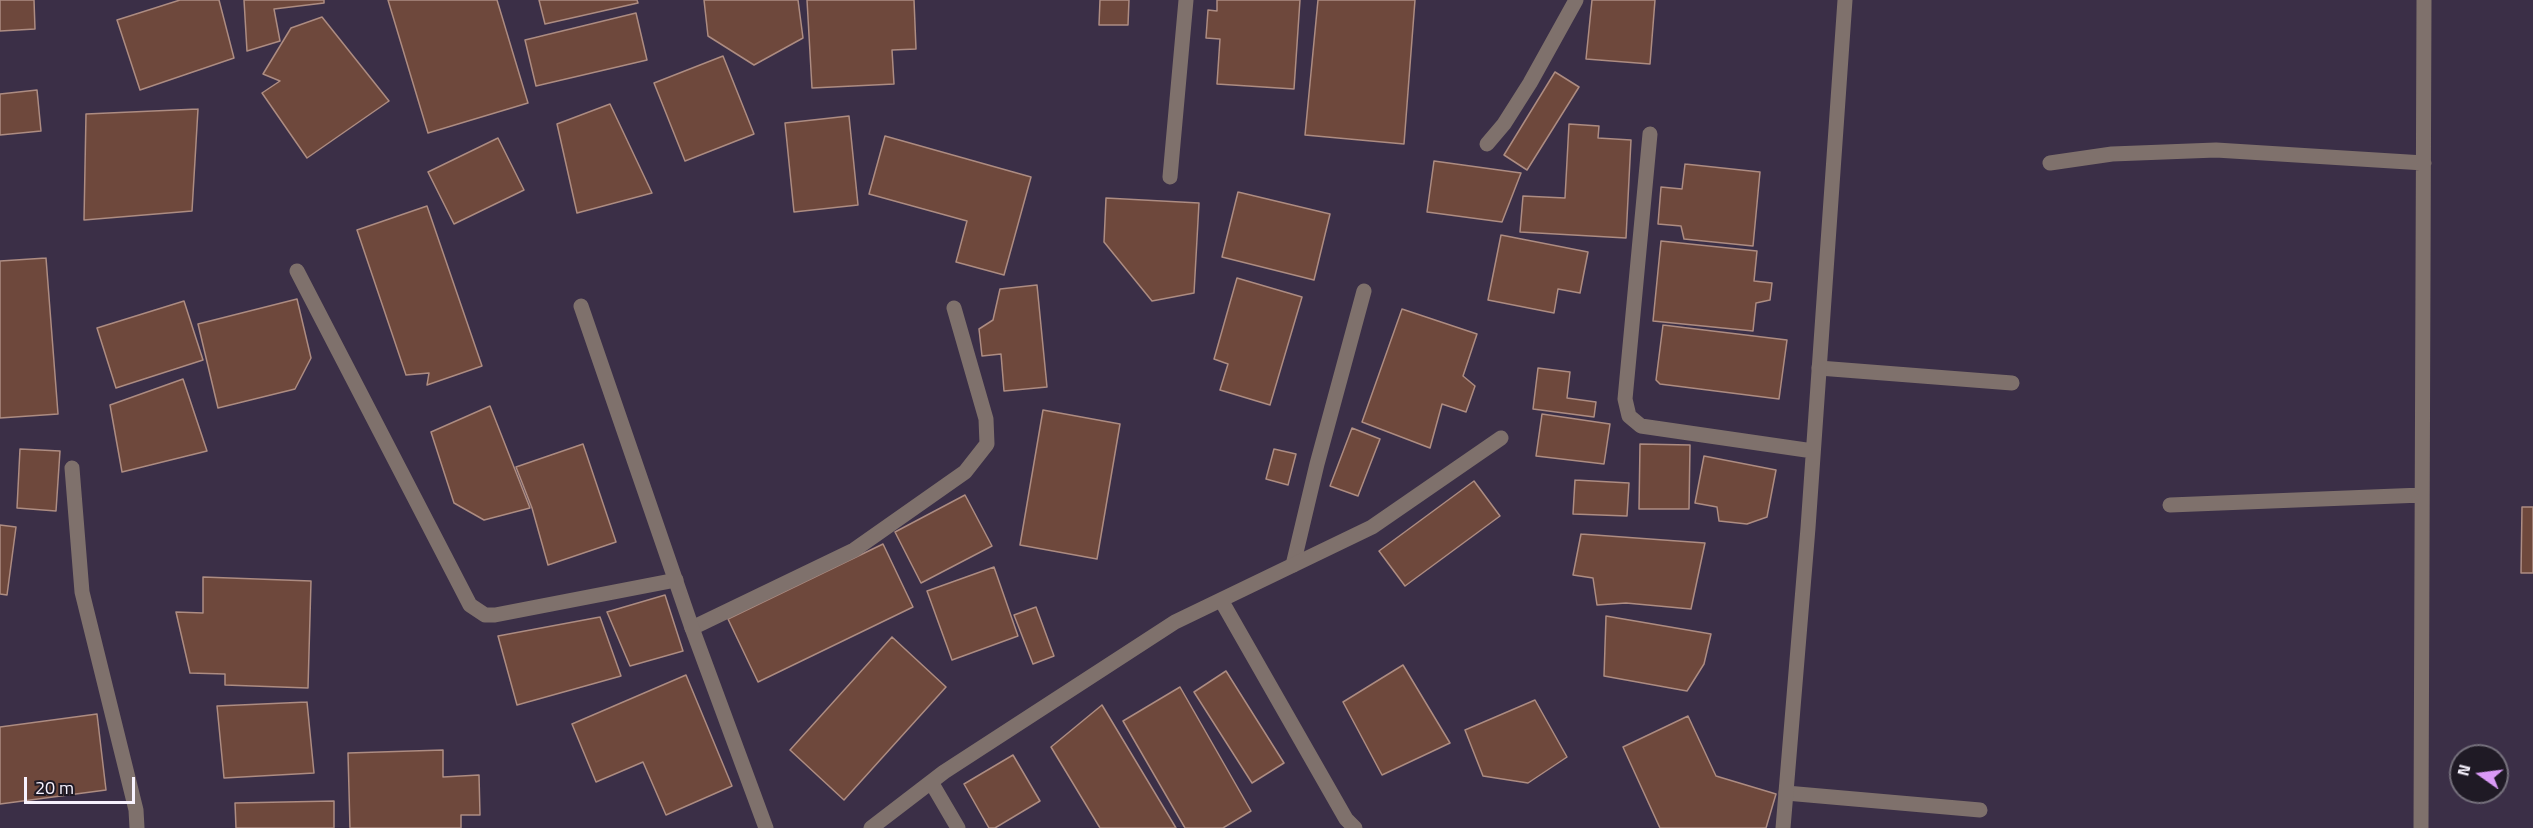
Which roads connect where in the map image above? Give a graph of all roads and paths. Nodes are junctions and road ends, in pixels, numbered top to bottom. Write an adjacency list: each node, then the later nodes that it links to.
1 (1186, 0): 9 (street)
2 (1576, 0): 6 (street)
3 (1845, 0): 14 (street)
4 (2424, 0): 8 (street)
5 (1650, 134): 17 (street)
6 (1487, 144)
7 (2050, 163): 8 (street)
8 (2424, 163): 19 (street)
9 (1170, 177)
10 (297, 271): 22 (street)
11 (1364, 291): 21 (street)
12 (581, 306): 22 (street)
13 (954, 308): 24 (street)
14 (1819, 368): 15 (street); 17 (street)
15 (2012, 383)
16 (1501, 438): 21 (street)
17 (1813, 451): 26 (street)
18 (72, 468): 28 (street)
19 (2422, 495): 20 (street); 34 (street)
20 (2170, 506)
21 (1293, 565): 23 (street)
22 (676, 580): 24 (street)
23 (1221, 600): 25 (street); 32 (street)
24 (692, 628): 29 (street)
25 (931, 782): 30 (street); 31 (street)
26 (1786, 793): 27 (street); 33 (street)
27 (1980, 810)
28 (137, 828)
29 (766, 828)
30 (871, 828)
31 (958, 828)
32 (1355, 828)
33 (1783, 828)
34 (2421, 828)

